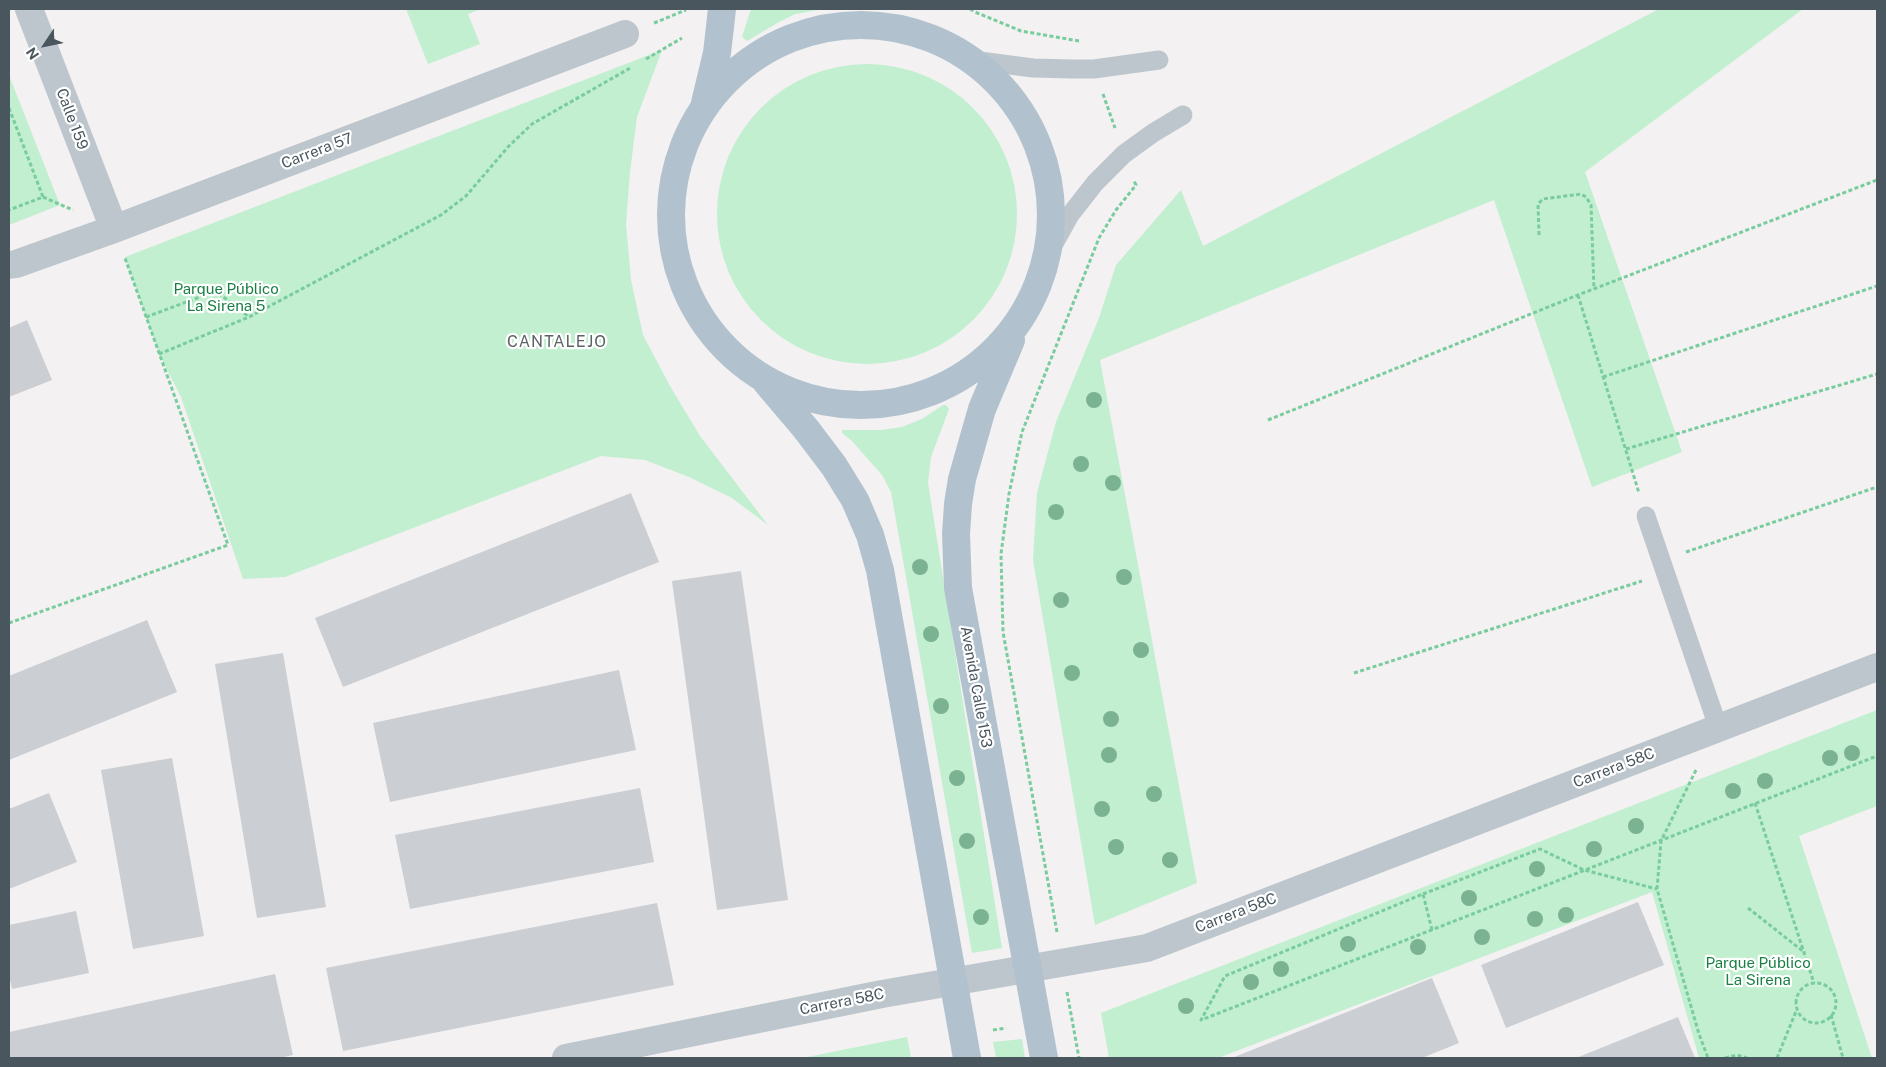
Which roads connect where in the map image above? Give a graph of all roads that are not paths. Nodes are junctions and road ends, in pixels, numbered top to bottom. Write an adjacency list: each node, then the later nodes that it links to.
1 (29, 9): 10 (street, Calle 159)
2 (722, 9): 8 (main road)
3 (892, 9): 5 (main road)
4 (625, 34): 10 (street, Carrera 57)
5 (939, 41): 6 (main road); 8 (main road)
6 (972, 60): 7 (lane); 11 (main road)
7 (1159, 60)
8 (705, 106): 14 (main road)
9 (1184, 115): 11 (lane)
10 (114, 229): 12 (street, Carrera 57)
11 (1050, 251): 13 (main road)
12 (9, 265)
13 (1018, 322): 14 (main road); 18 (main road, Avenida Calle 153)
14 (759, 374): 19 (main road)
15 (1646, 516): 17 (lane)
16 (1877, 667): 17 (street, Carrera 58C)
17 (1718, 728): 18 (street, Carrera 58C)
18 (1028, 970): 19 (street, Carrera 58C); 22 (main road, Avenida Calle 153)
19 (953, 982): 20 (street, Carrera 58C); 21 (main road)
20 (566, 1058)
21 (967, 1058)
22 (1044, 1058)

